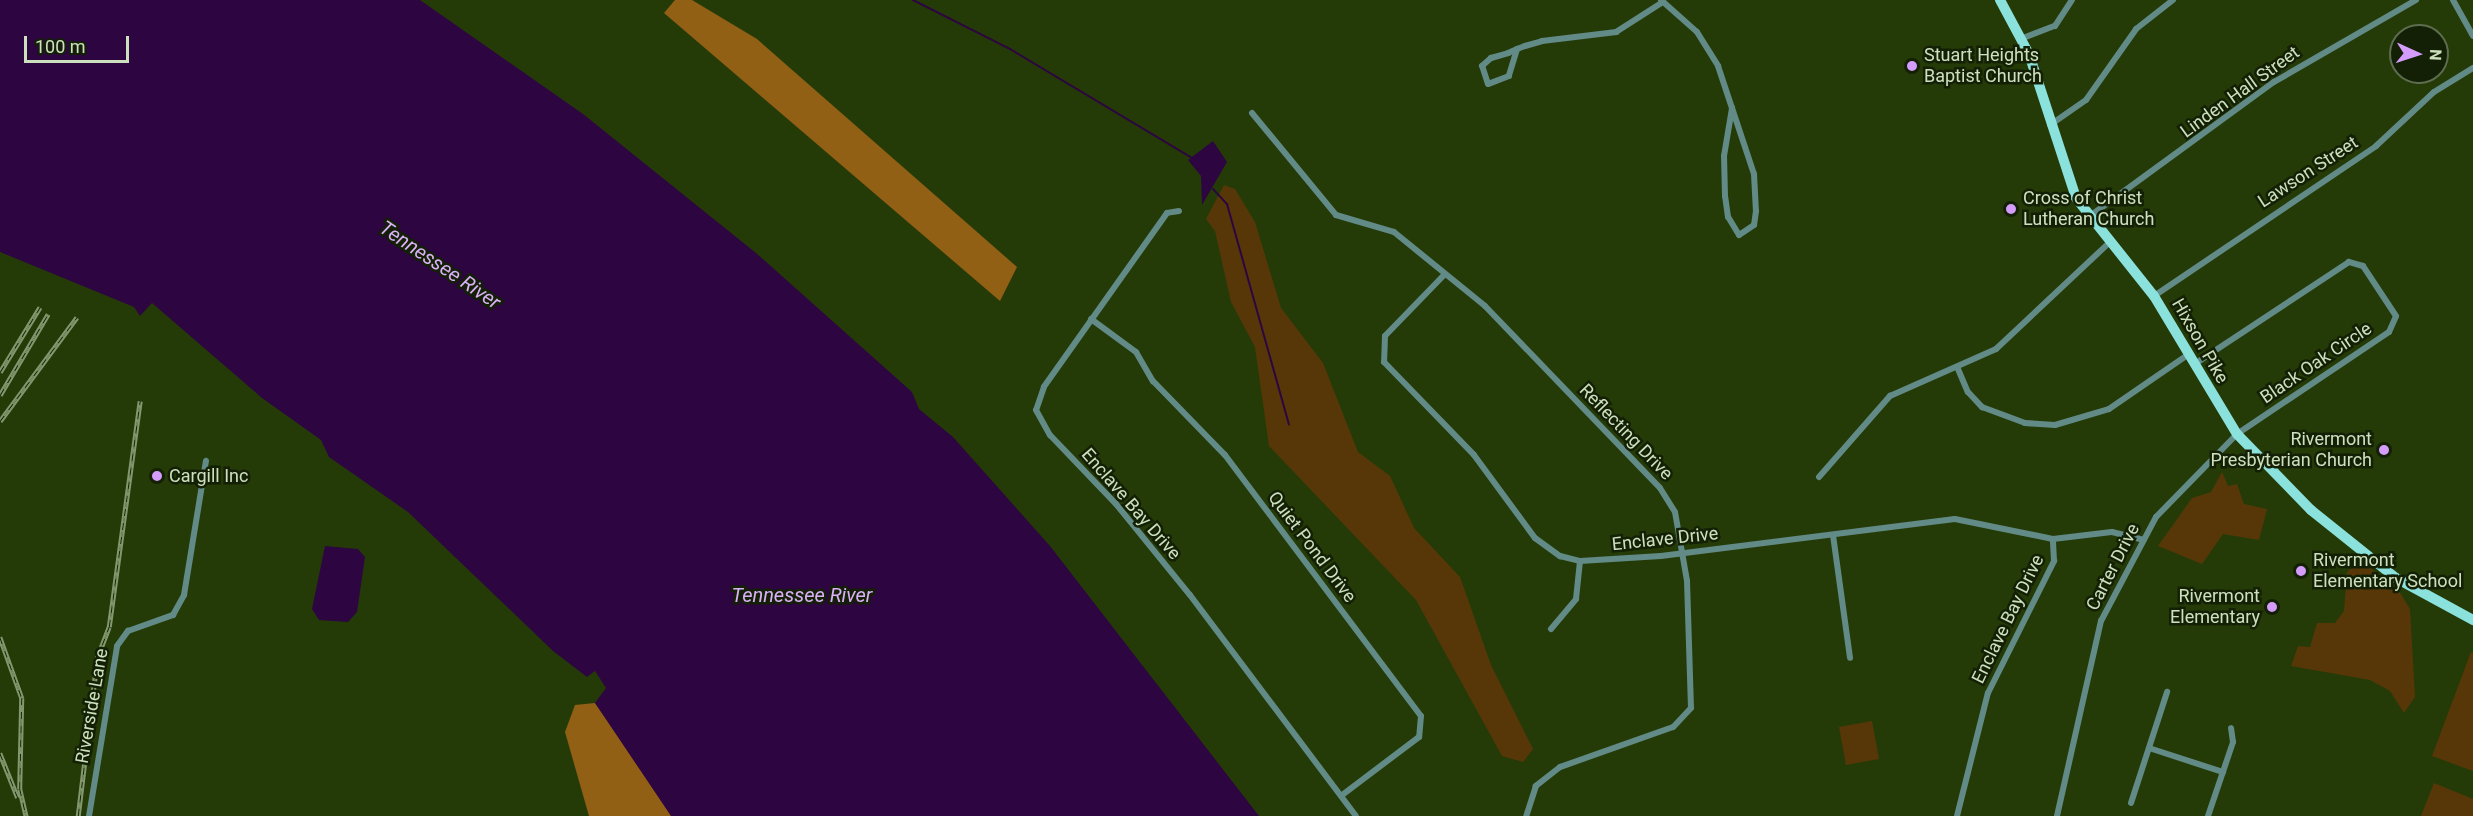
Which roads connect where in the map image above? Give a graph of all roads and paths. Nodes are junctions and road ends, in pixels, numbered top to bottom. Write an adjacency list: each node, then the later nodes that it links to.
1 (2000, 0): 8 (main road, Hixson Pike)
2 (2072, 0): 8 (street)
3 (2173, 0): 13 (street)
4 (2416, 0): 15 (street, Linden Hall Street)
5 (2452, 0): 7 (street)
6 (1662, 1): 9 (street); 11 (street)
7 (2473, 36)
8 (2023, 38): 13 (main road, Hixson Pike)
9 (1517, 49): 9 (street)
10 (2473, 68): 18 (street, Lawson Street)
11 (1732, 108): 11 (street)
12 (1252, 113): 17 (street, Reflecting Drive)
13 (2050, 126): 15 (main road, Hixson Pike)
14 (1179, 210): 19 (street, Enclave Bay Drive)
15 (2088, 217): 16 (main road, Hixson Pike)
16 (2109, 243): 18 (main road, Hixson Pike); 21 (street)
17 (1445, 274): 28 (street, Reflecting Drive); 29 (street, Enclave Drive)
18 (2154, 296): 20 (main road, Hixson Pike)
19 (1091, 319): 37 (street, Enclave Bay Drive); 37 (street, Quiet Pond Drive)
20 (2192, 359): 21 (street); 22 (main road, Hixson Pike); 22 (street, Black Oak Circle)
21 (1958, 369): 24 (street)
22 (2237, 434): 27 (street, Carter Drive); 30 (main road, Hixson Pike)
23 (206, 461): 39 (street, Riverside Lane)
24 (1819, 477)
25 (1833, 535): 26 (street, Enclave Drive); 28 (street, Enclave Drive); 32 (street)
26 (2053, 539): 27 (street, Enclave Drive); 42 (street, Enclave Bay Drive)
27 (2143, 540): 43 (street, Carter Drive)
28 (1683, 553): 29 (street, Enclave Drive); 41 (street, Reflecting Drive)
29 (1580, 561): 31 (street)
30 (2473, 620)
31 (1551, 629)
32 (1850, 658)
33 (2167, 692): 35 (street)
34 (2231, 728): 36 (street)
35 (2149, 748): 36 (street); 38 (street)
36 (2223, 772): 44 (street)
37 (1342, 795): 40 (street, Enclave Bay Drive)
38 (2131, 803)
39 (89, 816)
40 (1356, 816)
41 (1526, 816)
42 (1957, 816)
43 (2057, 816)
44 (2208, 816)

